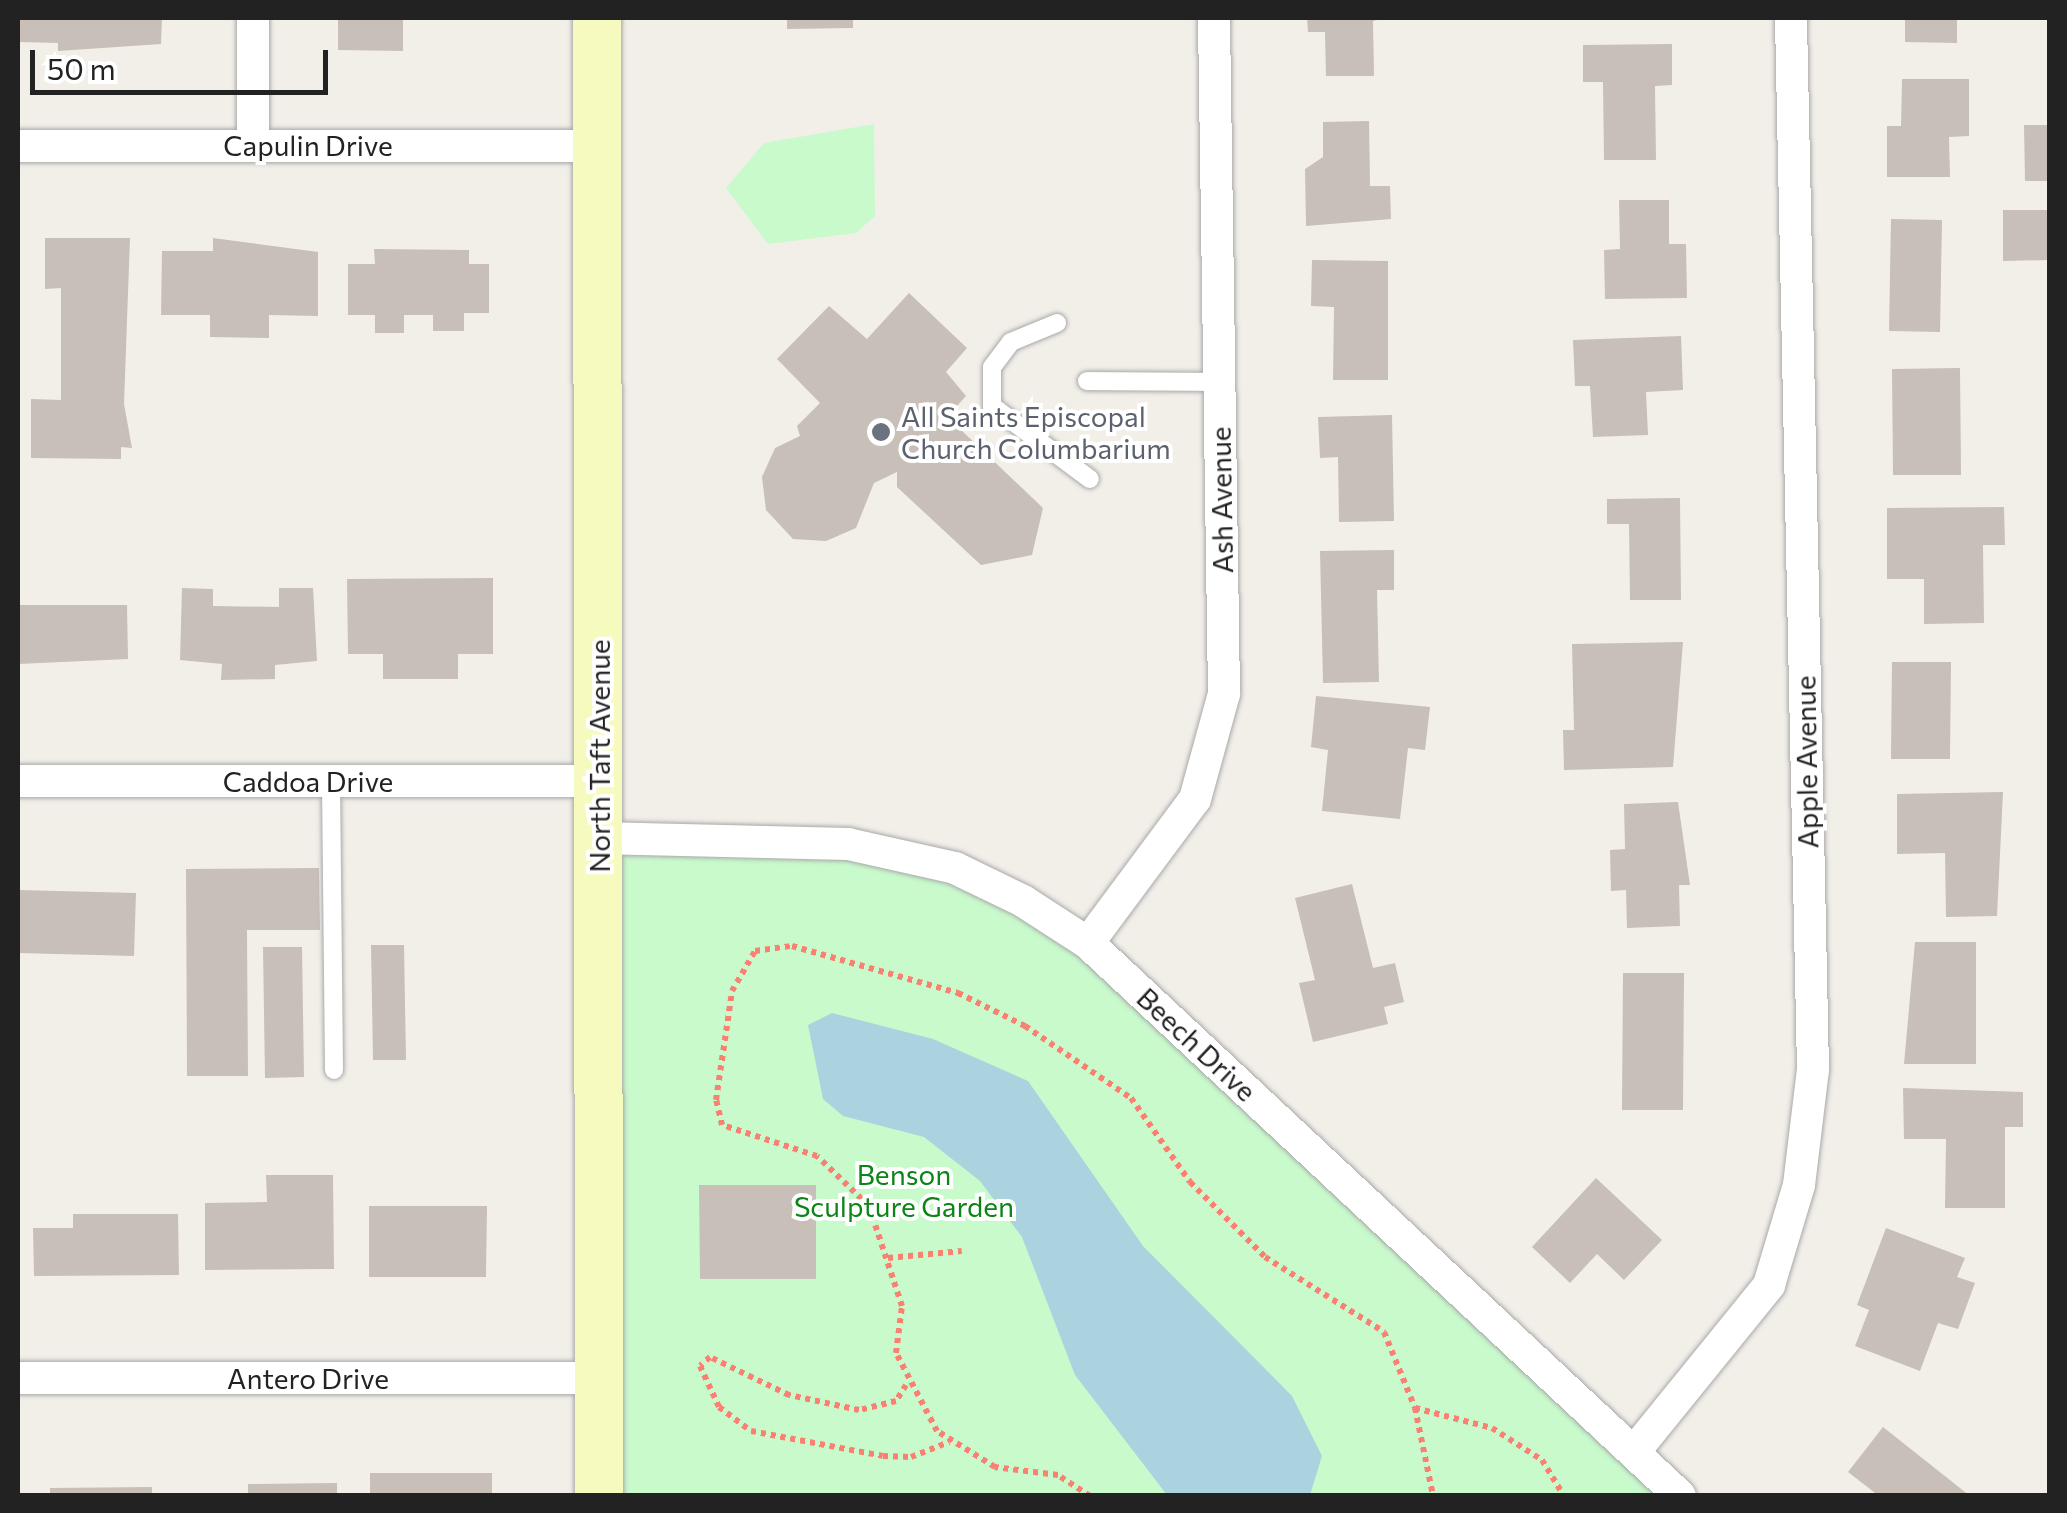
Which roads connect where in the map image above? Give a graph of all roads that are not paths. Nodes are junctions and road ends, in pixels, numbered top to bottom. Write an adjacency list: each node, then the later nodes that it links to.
1 (254, 18): 5 (street)
2 (597, 18): 7 (main road, North Taft Avenue)
3 (1214, 18): 10 (street, Ash Avenue)
4 (1791, 18): 20 (street, Apple Avenue)
5 (254, 144): 6 (street, Capulin Drive); 7 (street, Capulin Drive)
6 (18, 146)
7 (598, 146): 14 (main road, North Taft Avenue)
8 (1057, 323): 11 (lane)
9 (1088, 381): 10 (lane)
10 (1219, 382): 16 (street, Ash Avenue)
11 (1090, 480)
12 (18, 781): 13 (street, Caddoa Drive)
13 (331, 781): 14 (street, Caddoa Drive); 17 (lane)
14 (599, 782): 15 (main road, North Taft Avenue)
15 (599, 838): 16 (street, Beech Drive); 19 (main road, North Taft Avenue)
16 (1088, 943): 20 (street, Beech Drive)
17 (334, 1070)
18 (18, 1378): 19 (street, Antero Drive)
19 (599, 1378): 21 (main road, North Taft Avenue)
20 (1634, 1452): 22 (street, Beech Drive)
21 (599, 1496)
22 (1680, 1496)

